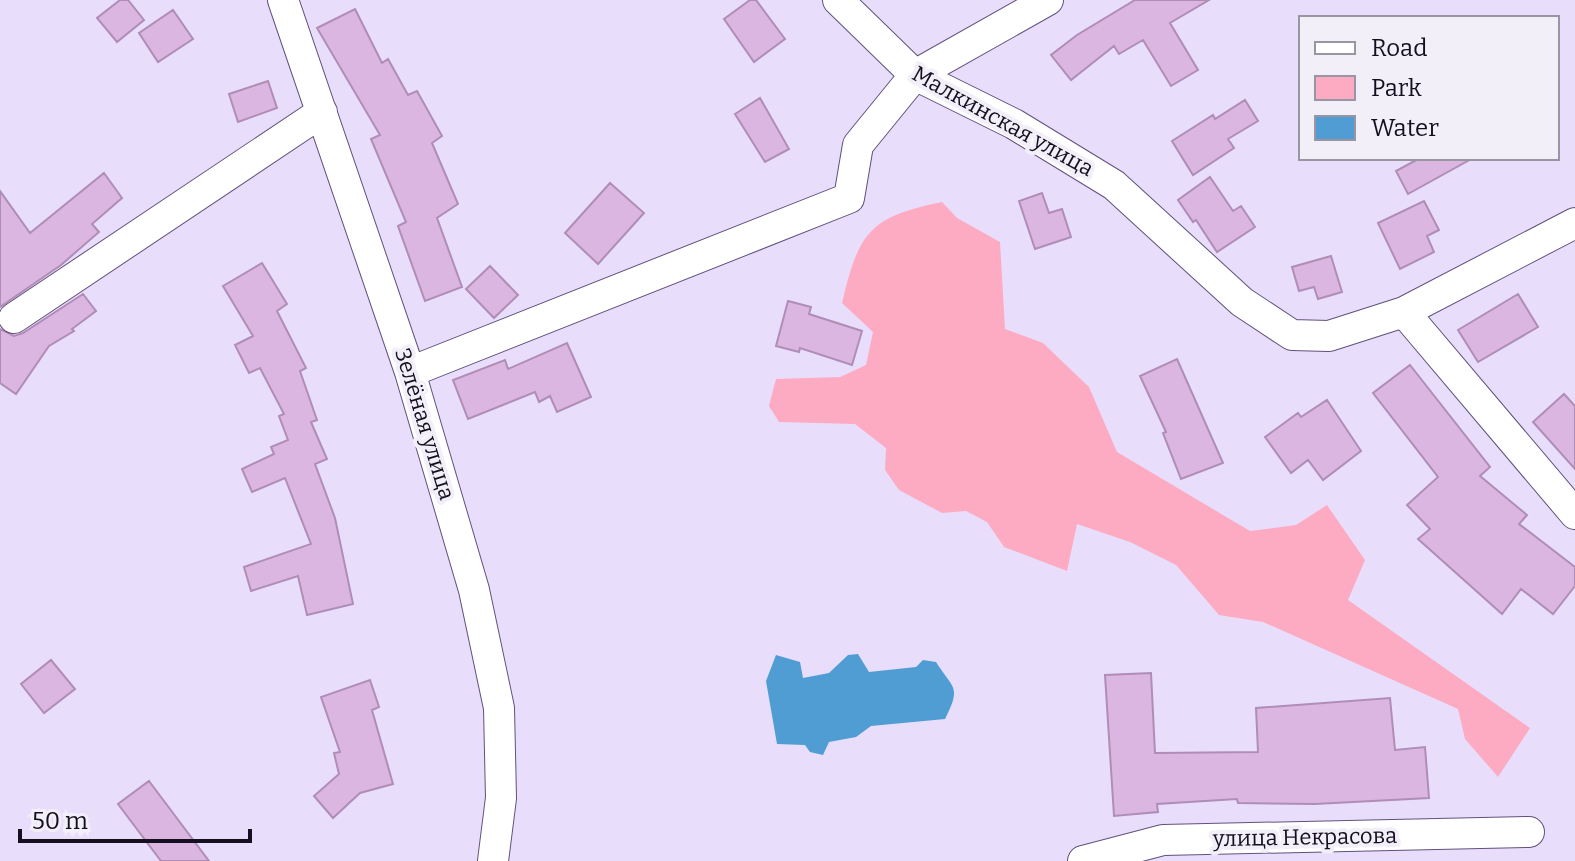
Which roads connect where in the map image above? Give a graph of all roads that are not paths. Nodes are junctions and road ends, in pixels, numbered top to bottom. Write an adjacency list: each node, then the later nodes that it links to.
1 (283, 0): 5 (street, Зелёная улица)
2 (838, 0): 4 (street, Малкинская улица)
3 (1048, 0): 4 (street)
4 (915, 75): 7 (street, Малкинская улица); 9 (street)
5 (322, 112): 8 (street); 9 (street, Зелёная улица)
6 (1575, 223): 7 (street)
7 (1404, 312): 10 (street)
8 (14, 318)
9 (410, 372): 12 (street, Зелёная улица)
10 (1575, 514)
11 (1529, 832): 13 (street, улица Некрасова)
12 (493, 861)
13 (1083, 861)

